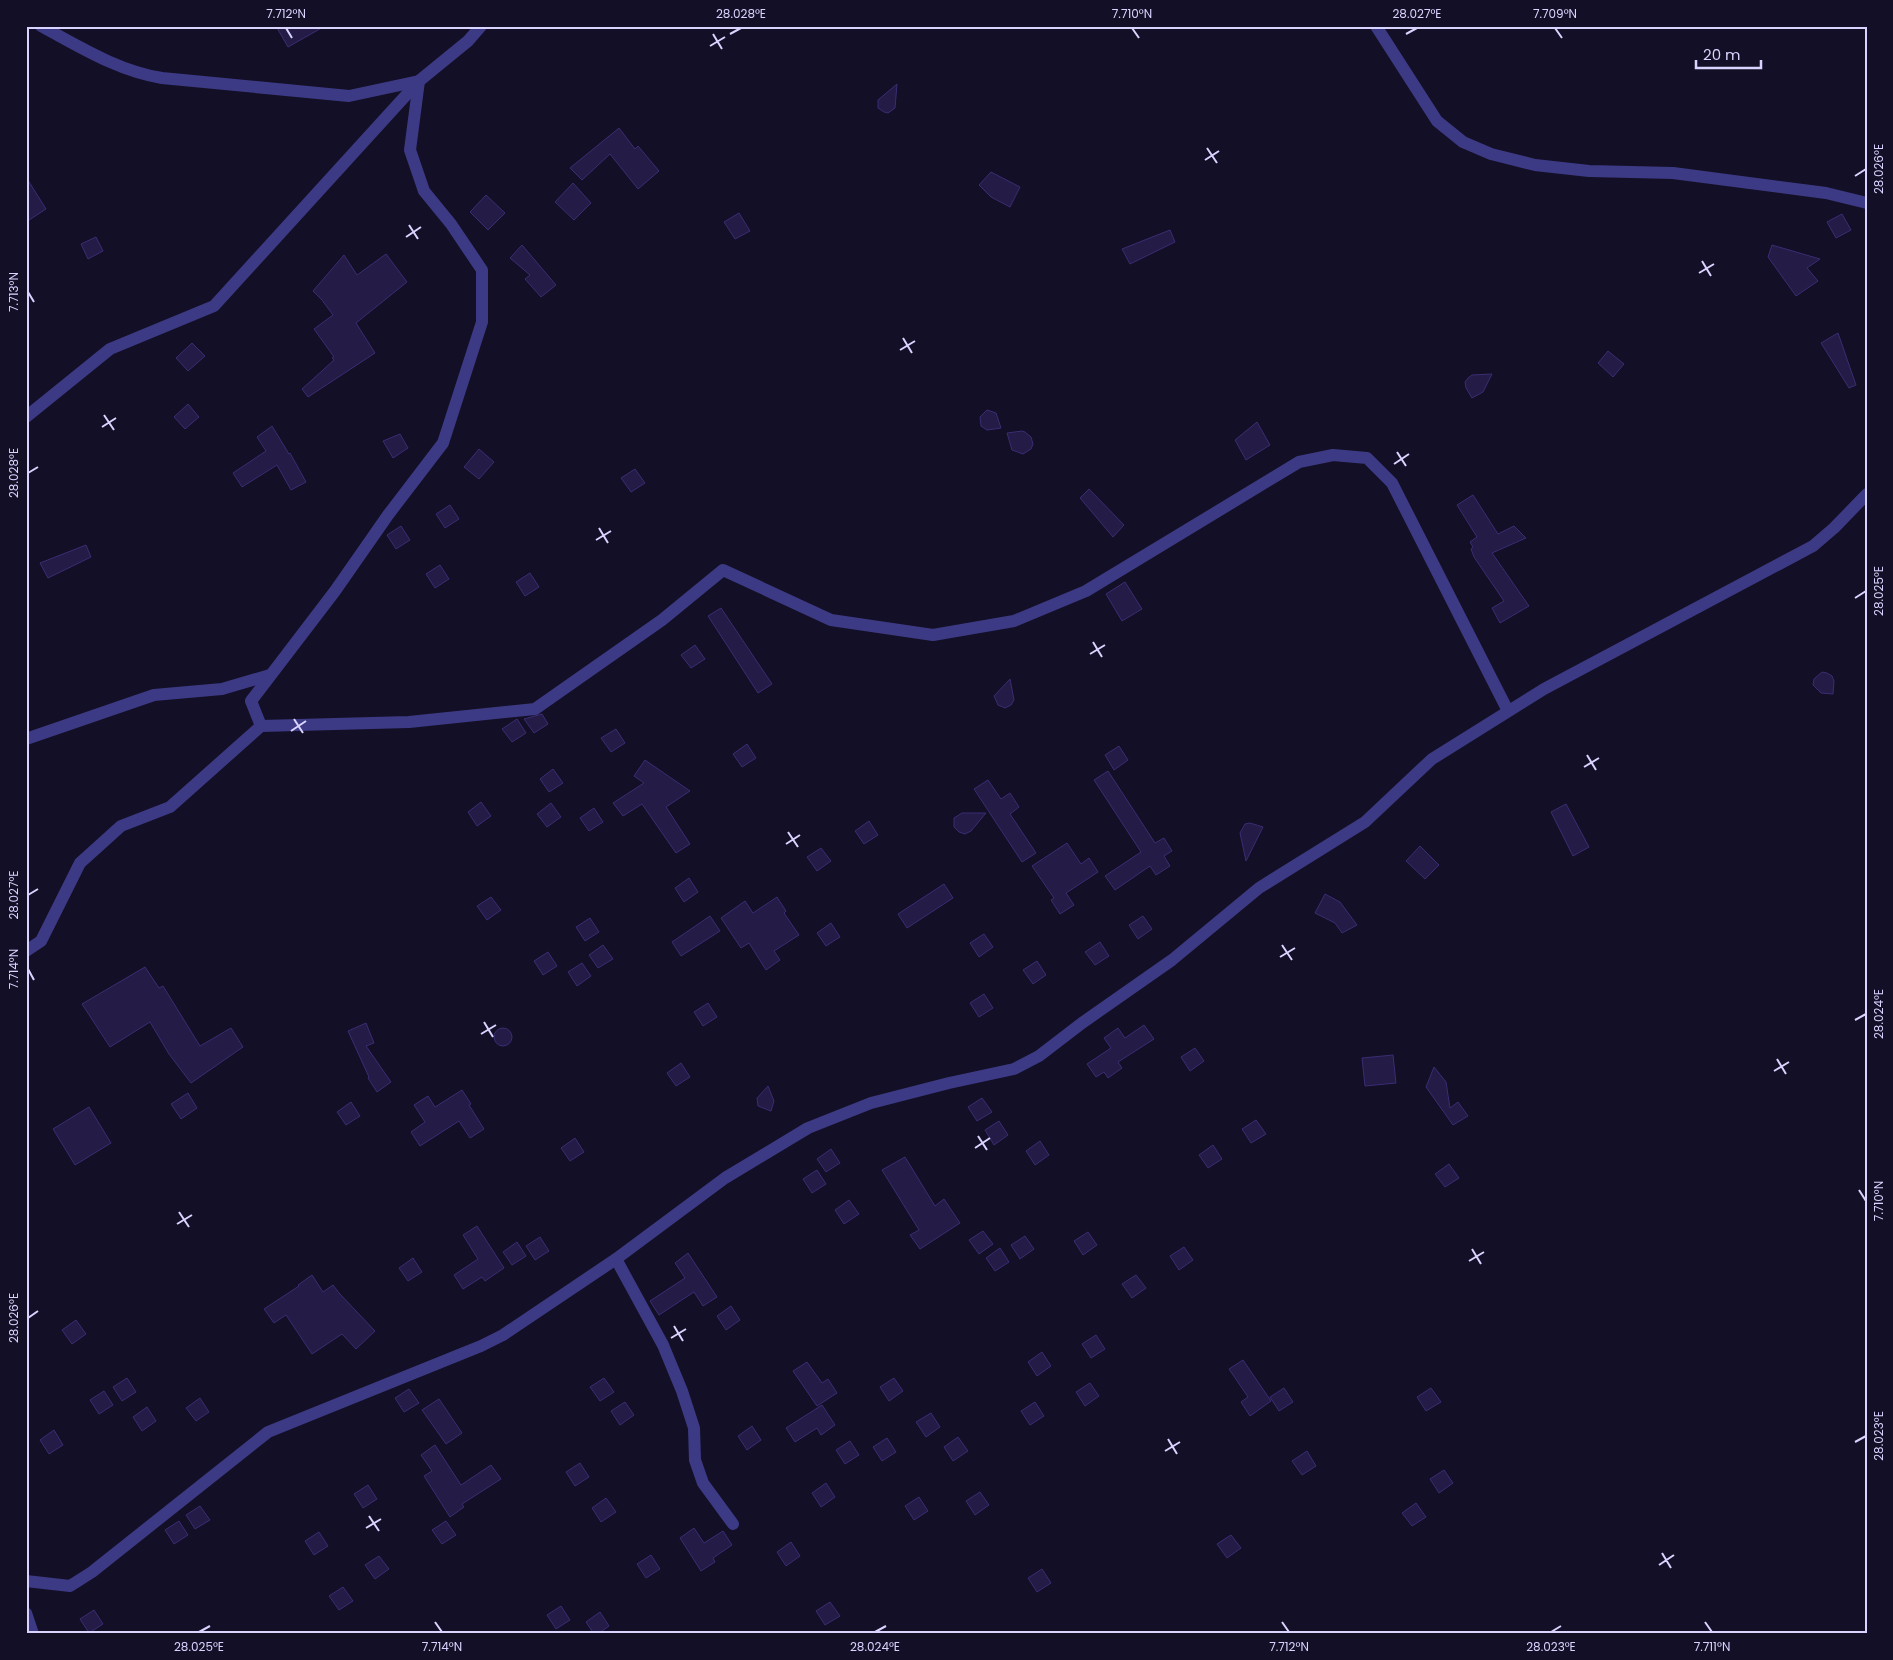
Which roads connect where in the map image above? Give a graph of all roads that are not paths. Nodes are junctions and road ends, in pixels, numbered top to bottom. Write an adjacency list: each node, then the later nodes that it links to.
1 (41, 26): 4 (street)
2 (481, 26): 4 (street)
3 (1376, 26): 5 (street)
4 (419, 81): 6 (street); 8 (street)
5 (1867, 203)
6 (26, 417)
7 (1867, 494): 9 (street)
8 (270, 675): 10 (street); 11 (street)
9 (1508, 711): 10 (street); 13 (street)
10 (261, 726): 12 (street)
11 (26, 739)
12 (26, 951)
13 (616, 1259): 14 (street); 15 (street)
14 (733, 1524)
15 (26, 1581)
16 (26, 1613): 17 (street)
17 (33, 1634)

